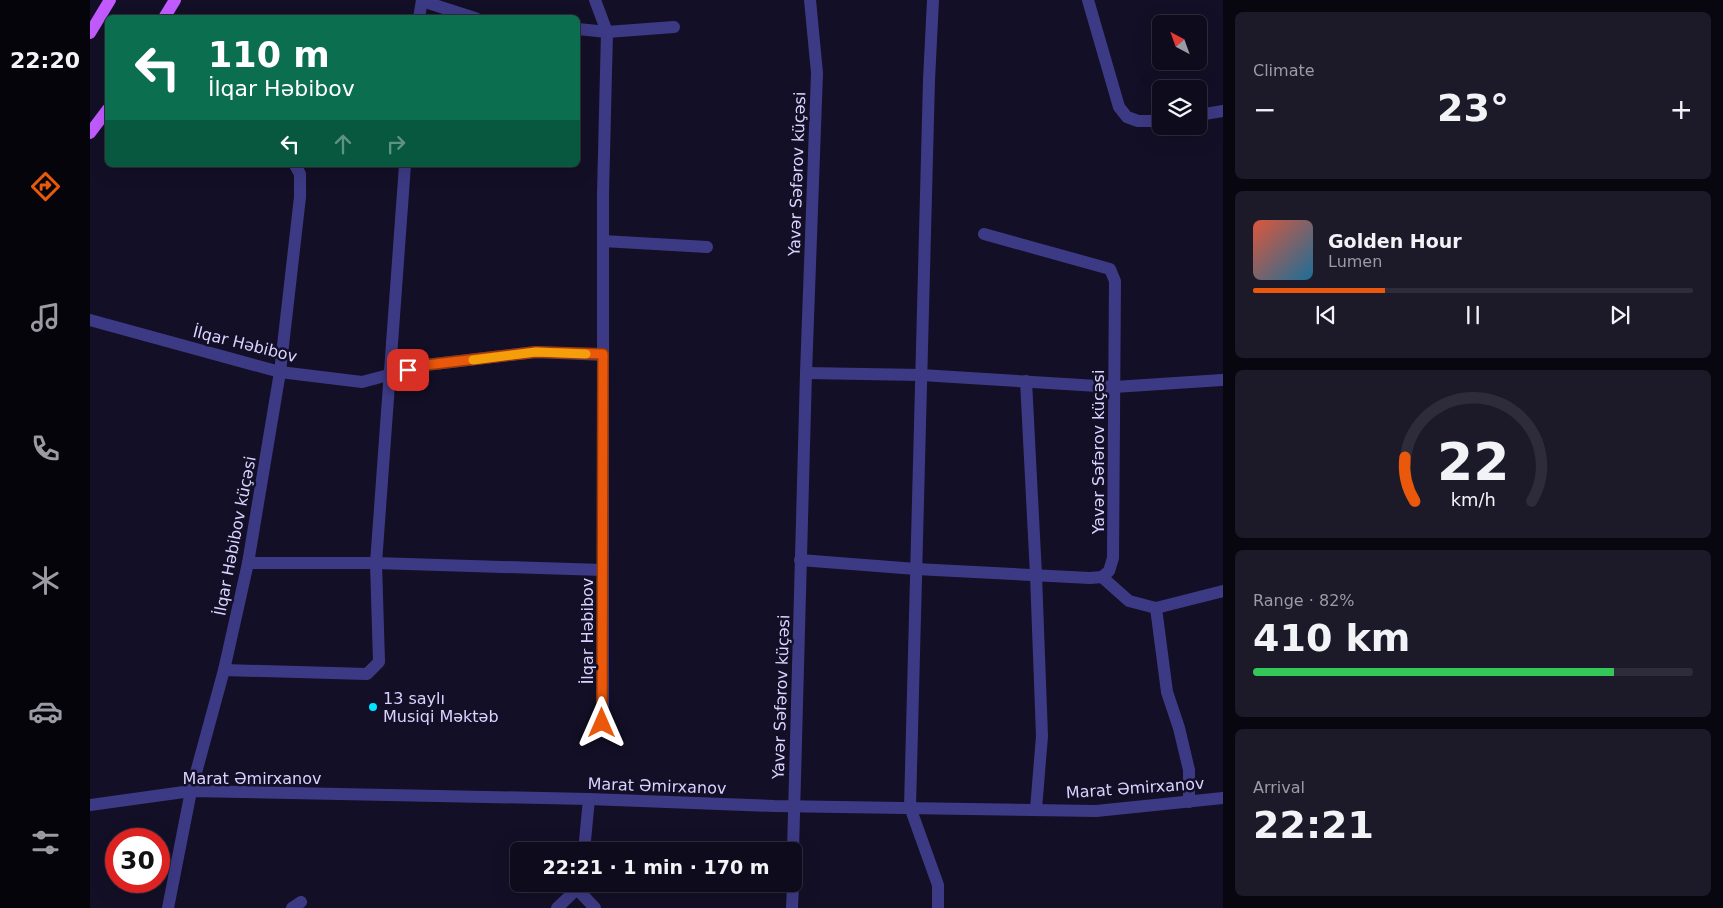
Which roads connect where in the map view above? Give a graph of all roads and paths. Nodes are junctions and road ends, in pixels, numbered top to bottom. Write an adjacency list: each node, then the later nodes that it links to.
1 (110, 0): 11 (main road)
2 (175, 0): 8 (main road)
3 (422, 0): 9 (street); 10 (street)
4 (595, 0): 14 (street)
5 (810, 0): 28 (street, Yavər Səfərov küçəsi)
6 (932, 0): 30 (street)
7 (1088, 0): 18 (street)
8 (166, 15)
9 (420, 15)
10 (466, 15)
11 (92, 26)
12 (674, 27): 14 (street)
13 (580, 29): 14 (street)
14 (607, 32): 23 (street, İlqar Həbibov)
15 (1223, 111): 17 (street)
16 (105, 113): 19 (main road)
17 (1207, 114)
18 (1152, 121)
19 (90, 133)
20 (296, 167): 27 (street, İlqar Həbibov küçəsi)
21 (405, 167): 29 (street)
22 (984, 234): 33 (street, Yavər Səfərov küçəsi)
23 (603, 241): 24 (street); 26 (street, İlqar Həbibov)
24 (707, 247)
25 (90, 320): 27 (street, İlqar Həbibov)
26 (603, 354): 29 (street, İlqar Həbibov); 38 (street, İlqar Həbibov)
27 (280, 372): 29 (street, İlqar Həbibov); 35 (street, İlqar Həbibov küçəsi)
28 (806, 373): 30 (street); 34 (street, Yavər Səfərov küçəsi)
29 (390, 374): 36 (street)
30 (921, 375): 32 (street); 37 (street)
31 (1222, 380): 33 (street)
32 (1026, 381): 33 (street); 39 (street)
33 (1114, 386): 40 (street, Yavər Səfərov küçəsi)
34 (800, 560): 37 (street); 50 (street, Yavər Səfərov küçəsi)
35 (248, 563): 36 (street, İlqar Həbibov); 43 (street, İlqar Həbibov küçəsi)
36 (376, 563): 38 (street, İlqar Həbibov); 43 (street)
37 (916, 569): 39 (street); 51 (street)
38 (603, 570): 44 (street, İlqar Həbibov)
39 (1036, 575): 40 (street); 52 (street)
40 (1102, 578): 42 (street)
41 (1223, 591): 42 (street)
42 (1156, 608): 48 (street)
43 (224, 670): 45 (street, İlqar Həbibov küçəsi)
44 (602, 723)
45 (191, 791): 47 (street, Marat Əmirxanov); 49 (street, Marat Əmirxanov); 58 (street, İlqar Həbibov küçəsi)
46 (1223, 798): 48 (street, Marat Əmirxanov)
47 (589, 800): 50 (street, Marat Əmirxanov); 53 (street)
48 (1189, 802): 52 (street, Marat Əmirxanov)
49 (90, 806)
50 (794, 806): 51 (street, Marat Əmirxanov); 54 (street, Yavər Səfərov küçəsi)
51 (910, 807): 52 (street, Marat Əmirxanov); 62 (street)
52 (1036, 809)
53 (585, 842)
54 (793, 842)
55 (572, 892): 59 (street)
56 (583, 892): 60 (street)
57 (792, 892): 61 (street)
58 (168, 908)
59 (557, 908)
60 (595, 908)
61 (792, 908)
62 (938, 908)

